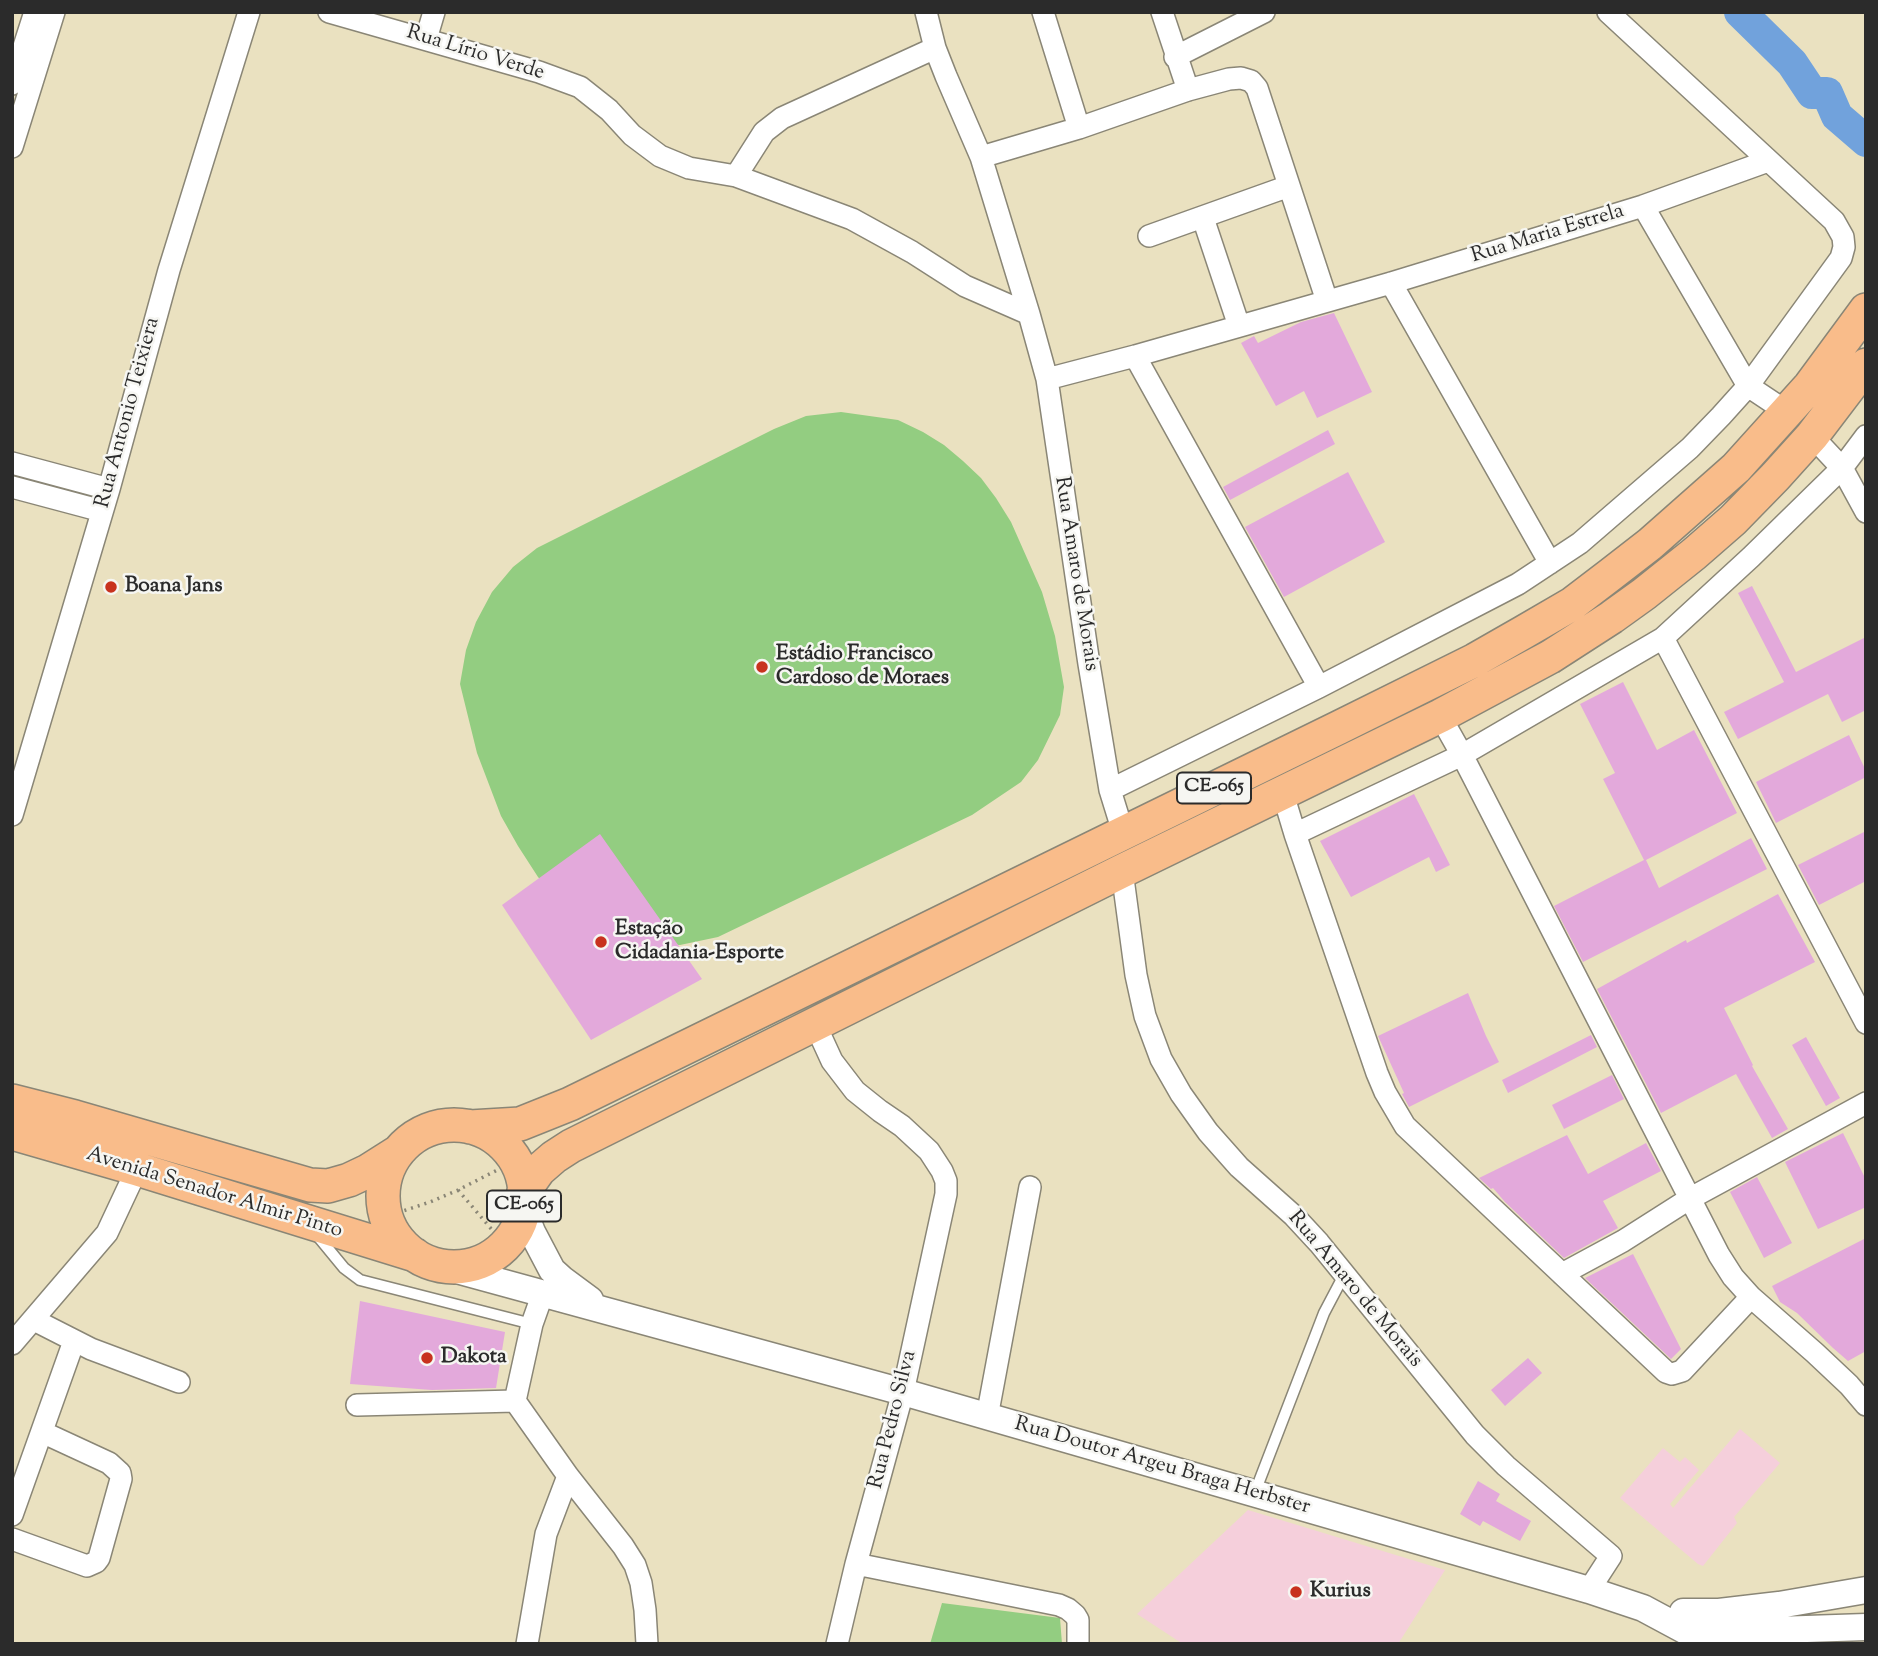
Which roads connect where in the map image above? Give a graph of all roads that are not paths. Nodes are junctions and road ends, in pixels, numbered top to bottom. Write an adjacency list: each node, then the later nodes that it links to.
1 (35, 12): 14 (street)
2 (54, 12): 17 (street)
3 (248, 12): 40 (street, Rua Antonio Teixiera)
4 (329, 12): 11 (street, Rua Lírio Verde)
5 (434, 12): 11 (street)
6 (926, 12): 12 (street, Rua Amaro de Morais)
7 (1044, 12): 16 (street)
8 (1162, 12): 13 (street)
9 (1264, 12): 13 (street)
10 (1608, 12): 19 (street)
11 (426, 39): 20 (street, Rua Lírio Verde)
12 (935, 48): 18 (street, Rua Amaro de Morais); 20 (street)
13 (1175, 57): 15 (street)
14 (12, 84)
15 (1188, 90): 16 (street); 21 (street)
16 (1079, 128): 18 (street)
17 (12, 146)
18 (981, 157): 28 (street, Rua Amaro de Morais)
19 (1768, 161): 22 (street, Rua Maria Estrela); 33 (street)
20 (736, 176): 28 (street)
21 (1289, 186): 23 (street); 26 (street)
22 (1643, 206): 25 (street, Rua Maria Estrela); 33 (street)
23 (1203, 218): 24 (street); 29 (street)
24 (1149, 236)
25 (1391, 283): 26 (street, Rua Maria Estrela); 43 (street)
26 (1327, 302): 29 (street, Rua Maria Estrela)
27 (1866, 310): 34 (main road, CE-065)
28 (1029, 314): 32 (street, Rua Amaro de Morais)
29 (1239, 326): 30 (street, Rua Maria Estrela)
30 (1135, 356): 32 (street, Rua Maria Estrela); 45 (street)
31 (1866, 365): 35 (main road, CE-065)
32 (1047, 379): 48 (street, Rua Amaro de Morais)
33 (1748, 386): 34 (street); 43 (street)
34 (1787, 412): 51 (main road, CE-065)
35 (1812, 436): 38 (street); 46 (main road, CE-065)
36 (1866, 436): 38 (street)
37 (12, 463): 40 (street)
38 (1842, 468): 42 (street); 44 (street)
39 (12, 487): 41 (street)
40 (109, 489): 41 (street, Rua Antonio Teixiera)
41 (102, 511): 50 (street, Rua Antonio Teixiera)
42 (1866, 512)
43 (1550, 563): 45 (street)
44 (1663, 638): 47 (street); 54 (street)
45 (1319, 687): 48 (street)
46 (1440, 716): 47 (street); 49 (main road, CE-065)
47 (1462, 755): 52 (street); 63 (street)
48 (1110, 790): 51 (street, Rua Amaro de Morais)
49 (1283, 794): 52 (street); 53 (main road, CE-065)
50 (12, 815)
51 (1123, 832): 58 (main road, CE-065)
52 (1295, 834): 68 (street)
53 (1122, 871): 55 (main road, CE-065); 69 (street, Rua Amaro de Morais)
54 (1866, 1023)
55 (815, 1024): 64 (main road, CE-065); 78 (street, Rua Pedro Silva)
56 (12, 1101): 60 (main road, Avenida Senador Almir Pinto / CE-065)
57 (1866, 1103): 63 (street)
58 (471, 1127): 60 (main road, CE-065); 64 (main road, CE-065)
59 (12, 1133): 61 (main road, Avenida Senador Almir Pinto / CE-065)
60 (398, 1152): 66 (main road, CE-065)
61 (137, 1169): 65 (main road, Avenida Senador Almir Pinto / CE-065); 73 (street)
62 (1030, 1187): 82 (street)
63 (1689, 1199): 68 (street); 71 (street)
64 (524, 1200): 67 (main road, CE-065); 72 (street, Rua Doutor Argeu Braga Herbster)
65 (306, 1220): 66 (main road, Avenida Senador Almir Pinto / CE-065); 74 (lane)
66 (415, 1255): 67 (main road, CE-065)
67 (453, 1269): 70 (street, Rua Doutor Argeu Braga Herbster)
68 (1562, 1274): 71 (street)
69 (1344, 1275): 85 (lane); 89 (street, Rua Amaro de Morais)
70 (543, 1293): 72 (street, Rua Doutor Argeu Braga Herbster); 74 (street)
71 (1752, 1297): 81 (street)
72 (609, 1312): 78 (street, Rua Doutor Argeu Braga Herbster)
73 (34, 1320): 75 (street); 76 (street)
74 (532, 1324): 79 (street)
75 (74, 1341): 77 (street); 83 (street)
76 (12, 1344)
77 (179, 1382)
78 (903, 1392): 82 (street, Rua Doutor Argeu Braga Herbster); 88 (street, Rua Pedro Silva)
79 (515, 1401): 80 (street); 84 (street)
80 (357, 1405)
81 (1866, 1405)
82 (987, 1417): 85 (street, Rua Doutor Argeu Braga Herbster)
83 (42, 1432): 86 (street); 87 (street)
84 (568, 1476): 94 (street); 95 (street)
85 (1254, 1493): 89 (street, Rua Doutor Argeu Braga Herbster)
86 (12, 1515)
87 (12, 1539)
88 (856, 1564): 96 (street, Rua Pedro Silva); 97 (street)
89 (1590, 1590): 91 (street, Rua Doutor Argeu Braga Herbster)
90 (1866, 1590): 91 (street)
91 (1643, 1608): 93 (street); 98 (street, Rua Doutor Argeu Braga Herbster)
92 (1866, 1627): 93 (street)
93 (1751, 1638)
94 (527, 1644)
95 (647, 1644)
96 (836, 1644)
97 (1078, 1644)
98 (1705, 1644)

